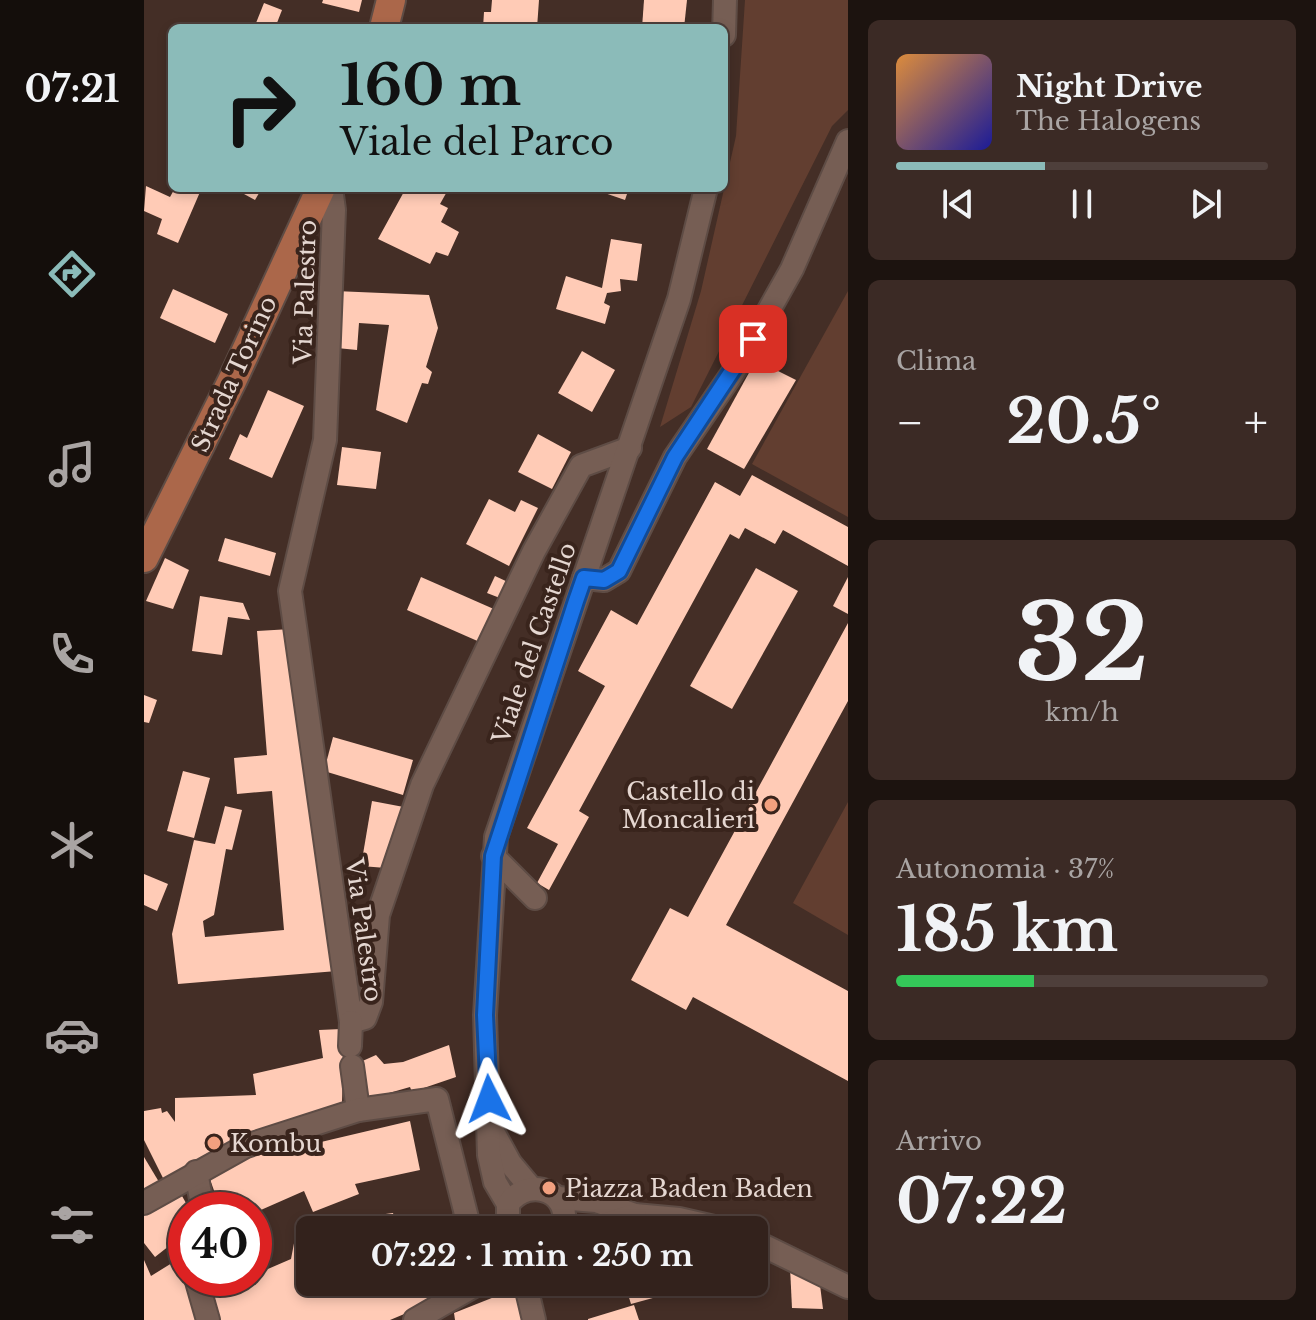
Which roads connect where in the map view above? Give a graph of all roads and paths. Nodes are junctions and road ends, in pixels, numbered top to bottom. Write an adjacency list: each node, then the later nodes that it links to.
1 (391, 0): 3 (main road)
2 (725, 0): 4 (street)
3 (385, 24)
4 (724, 24)
5 (848, 141): 11 (street)
6 (319, 192): 10 (main road, Strada Torino)
7 (332, 192): 14 (street, Via Palestro)
8 (705, 192): 9 (street, Viale del Castello)
9 (630, 448): 11 (street, Viale del Castello); 14 (street, Via Palestro)
10 (144, 558)
11 (584, 578): 12 (street, Viale del Castello)
12 (493, 856): 13 (street); 16 (street, Viale del Castello)
13 (535, 898)
14 (351, 1022): 15 (street)
15 (358, 1110): 17 (street); 24 (street)
16 (490, 1127): 18 (street, Viale del Castello); 22 (street, Viale del Castello)
17 (196, 1172): 19 (street); 21 (street)
18 (531, 1188): 20 (street); 22 (street)
19 (200, 1192)
20 (558, 1198): 23 (street); 26 (street)
21 (144, 1203)
22 (508, 1204): 25 (street)
23 (635, 1215): 27 (street); 28 (street)
24 (466, 1216)
25 (508, 1216)
26 (565, 1216)
27 (632, 1216)
28 (646, 1216)
29 (768, 1248): 30 (street)
30 (848, 1287)
31 (201, 1296): 34 (street)
32 (457, 1296): 35 (street)
33 (528, 1296): 36 (street)
34 (208, 1320)
35 (415, 1320)
36 (534, 1320)

